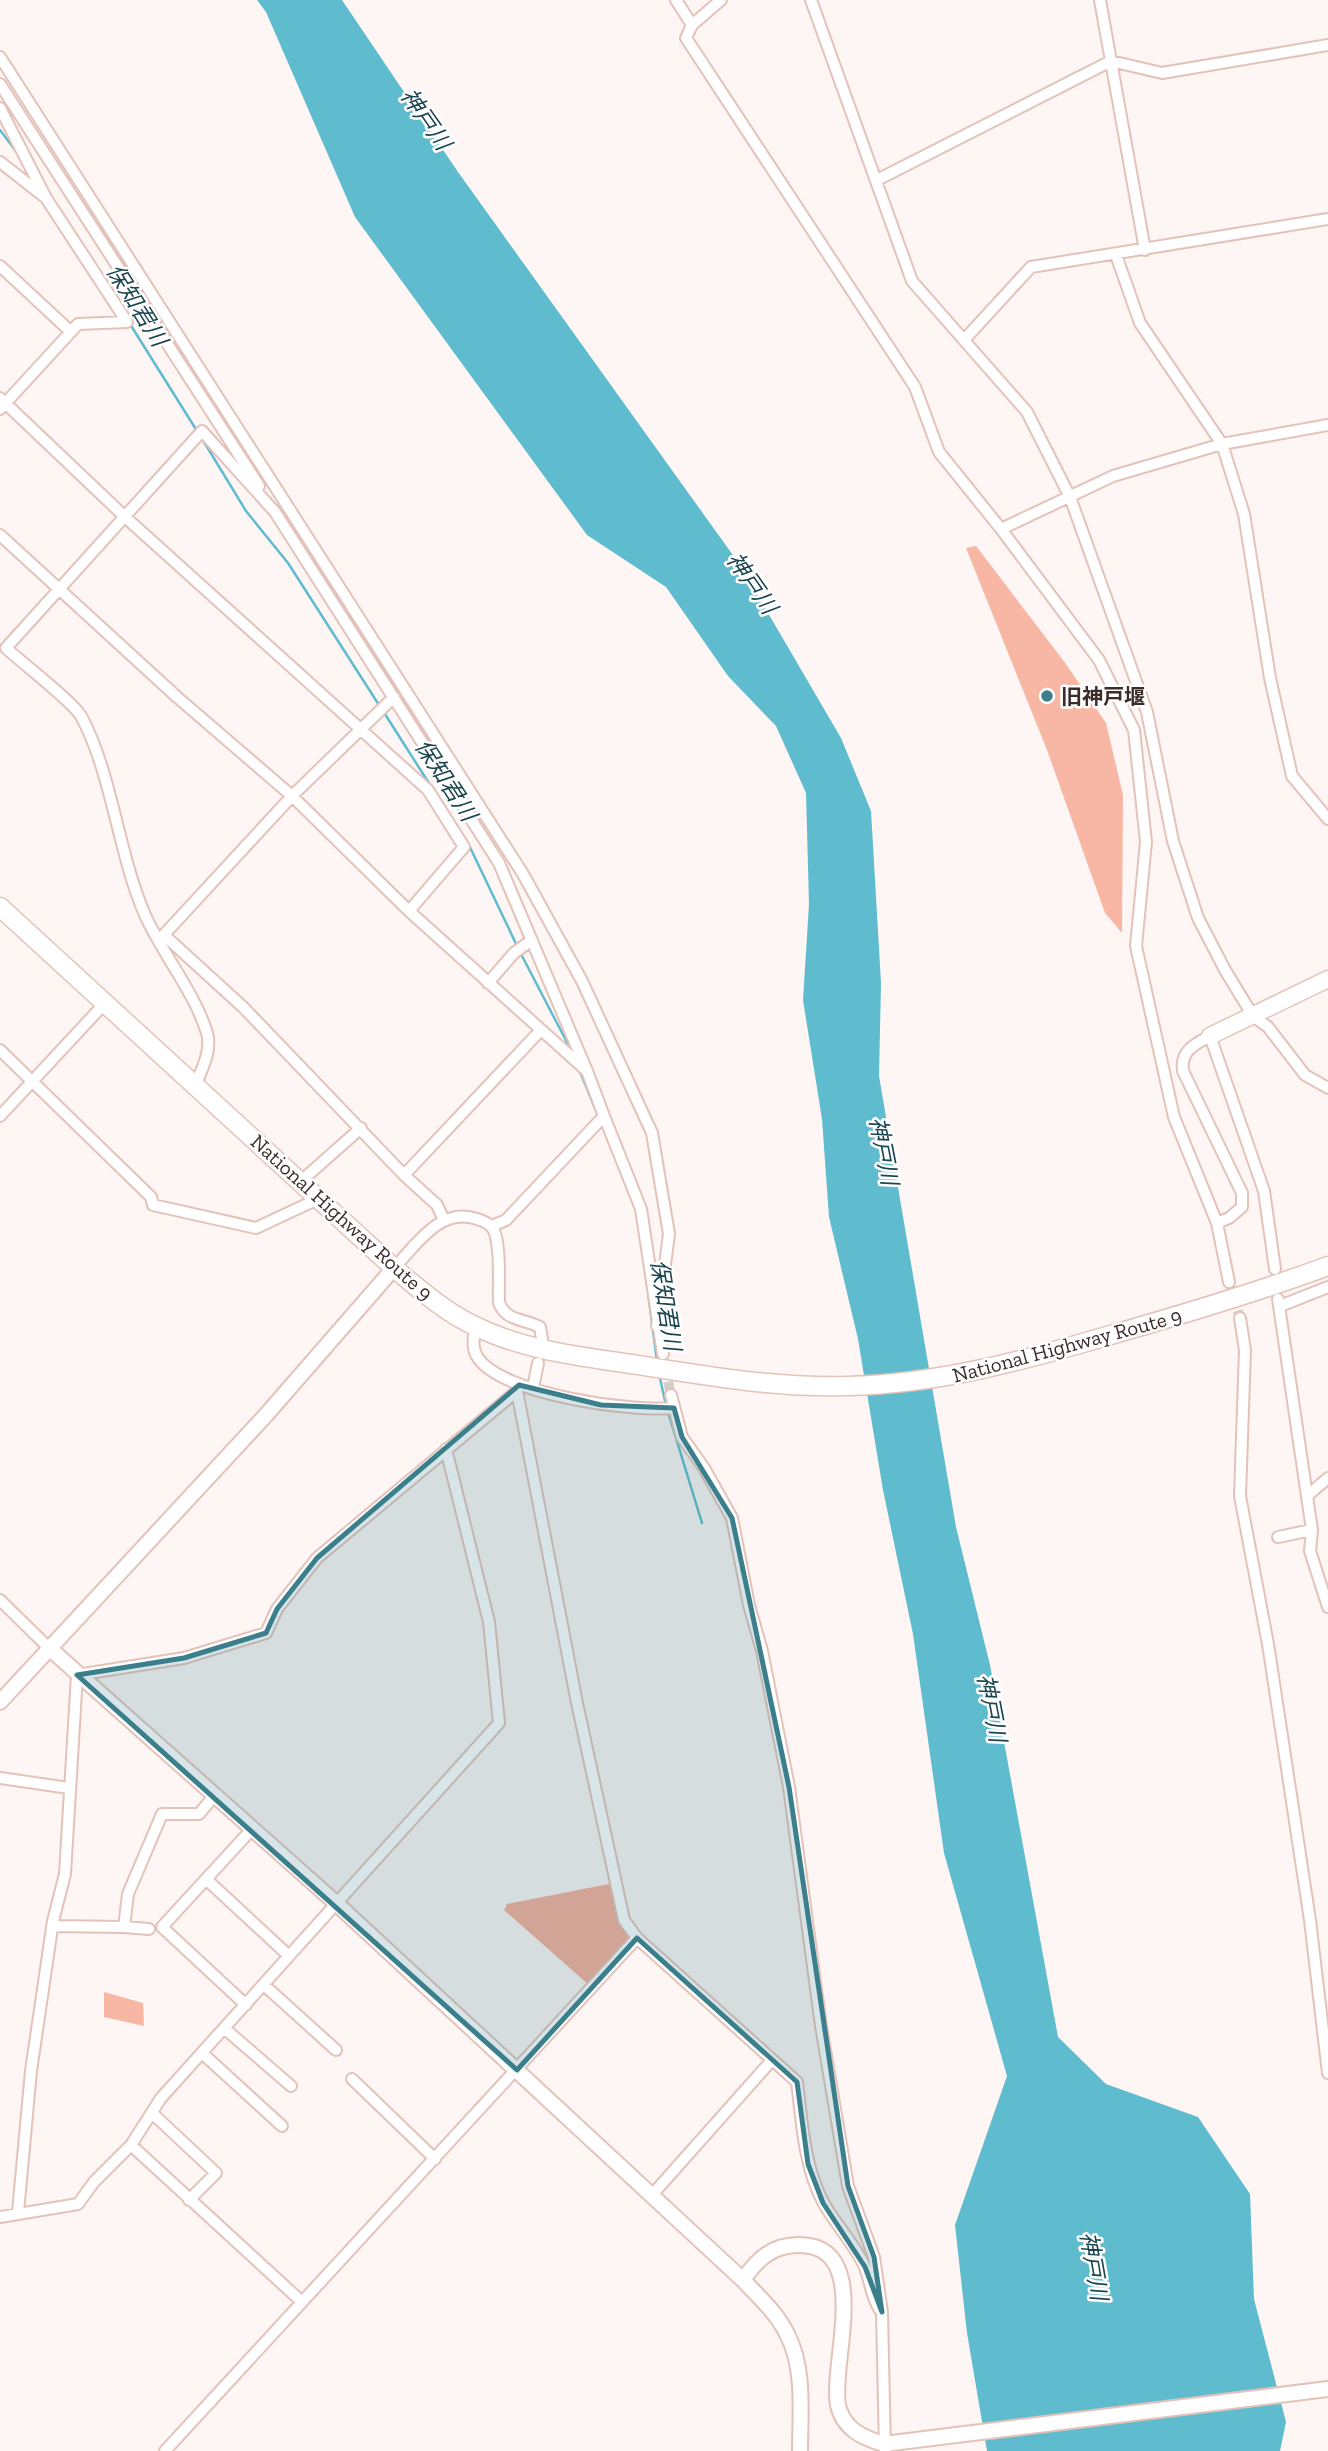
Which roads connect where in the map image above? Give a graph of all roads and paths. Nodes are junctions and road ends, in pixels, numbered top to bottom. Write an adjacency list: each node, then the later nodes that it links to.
1 (676, 0): 5 (street)
2 (721, 0): 5 (street)
3 (811, 0): 14 (street)
4 (1100, 0): 8 (street)
5 (692, 25): 28 (street)
6 (1328, 45): 8 (street)
7 (0, 57): 66 (street)
8 (1111, 61): 14 (street); 17 (street)
9 (0, 84): 26 (street)
10 (0, 108): 15 (street)
11 (0, 162): 12 (street)
12 (9, 171): 13 (street); 15 (street)
13 (0, 180)
14 (877, 180): 21 (street)
15 (46, 198): 20 (street)
16 (1328, 219): 17 (street)
17 (1145, 250): 18 (street)
18 (1116, 255): 21 (street); 24 (street)
19 (0, 266): 20 (street)
20 (71, 332): 22 (street)
21 (964, 340): 25 (street)
22 (2, 404): 27 (street)
23 (1328, 425): 24 (street)
24 (1222, 444): 25 (street); 34 (street)
25 (1070, 497): 28 (street); 42 (street)
26 (275, 512): 27 (street); 31 (street)
27 (124, 516): 30 (street); 32 (street)
28 (1001, 529): 57 (street)
29 (0, 535): 30 (street)
30 (58, 589): 33 (street); 37 (street)
31 (394, 697): 32 (street); 38 (street)
32 (360, 729): 33 (street); 36 (street)
33 (292, 796): 36 (street); 37 (street)
34 (1328, 819)
35 (0, 907): 41 (highway, National Highway Route 9)
36 (409, 911): 40 (street)
37 (161, 938): 48 (street); 52 (street)
38 (532, 940): 40 (street); 46 (street)
39 (1328, 979): 42 (main road)
40 (488, 983): 43 (street)
41 (106, 1003): 47 (street); 48 (highway, National Highway Route 9)
42 (1253, 1016): 44 (main road); 49 (street)
43 (540, 1031): 46 (street); 53 (street)
44 (1210, 1036): 57 (street); 61 (street)
45 (0, 1050): 47 (street)
46 (587, 1071): 51 (street)
47 (33, 1080): 50 (street); 55 (street)
48 (196, 1084): 54 (highway, National Highway Route 9)
49 (1328, 1088)
50 (0, 1116)
51 (604, 1116): 58 (street); 66 (street)
52 (361, 1128): 53 (street); 54 (street)
53 (404, 1175): 56 (street)
54 (300, 1182): 55 (highway, National Highway Route 9)
55 (318, 1199): 60 (highway, National Highway Route 9)
56 (443, 1219): 58 (street); 60 (street)
57 (1217, 1223): 62 (street)
58 (492, 1226): 67 (street)
59 (1328, 1266): 65 (highway, National Highway Route 9)
60 (394, 1268): 65 (highway, National Highway Route 9); 81 (street)
61 (1275, 1269)
62 (1229, 1282)
63 (1328, 1287): 76 (street)
64 (1240, 1318): 102 (street)
65 (475, 1326): 70 (street)
66 (657, 1326): 68 (street)
67 (542, 1339)
68 (663, 1354)
69 (538, 1363): 71 (street)
70 (518, 1388): 71 (street); 74 (street); 93 (street)
71 (533, 1388): 73 (street)
72 (671, 1395): 73 (street)
73 (674, 1408): 115 (street)
74 (446, 1449): 82 (street); 89 (street)
75 (1328, 1478): 76 (street)
76 (1307, 1496): 77 (street)
77 (1312, 1530): 78 (street); 80 (street)
78 (1278, 1537)
79 (0, 1600): 81 (street)
80 (1328, 1607)
81 (48, 1647): 82 (street); 83 (street)
82 (77, 1675): 85 (street); 86 (street)
83 (0, 1702)
84 (0, 1778): 85 (street)
85 (69, 1788): 90 (street)
86 (214, 1796): 87 (street); 91 (street)
87 (252, 1829): 88 (street); 89 (street)
88 (206, 1879): 94 (street); 96 (street)
89 (337, 1904): 94 (street); 101 (street)
90 (52, 1926): 91 (street); 111 (street)
91 (124, 1927): 92 (street)
92 (149, 1929)
93 (637, 1938): 100 (street); 101 (street)
94 (289, 1956): 95 (street)
95 (264, 1985): 96 (street); 98 (street)
96 (246, 2005): 97 (street)
97 (224, 2028): 99 (street); 104 (street)
98 (336, 2050)
99 (202, 2053): 105 (street); 106 (street)
100 (772, 2060): 109 (street); 115 (street)
101 (517, 2070): 108 (street); 109 (street)
102 (1328, 2073)
103 (352, 2079): 108 (street)
104 (291, 2086)
105 (152, 2113): 107 (street); 110 (street)
106 (282, 2126)
107 (131, 2145): 110 (street); 111 (street)
108 (435, 2159): 114 (street)
109 (652, 2195): 113 (street)
110 (189, 2200): 114 (street)
111 (18, 2212): 112 (street)
112 (0, 2217)
113 (743, 2280): 117 (street); 119 (street)
114 (302, 2302): 118 (street)
115 (882, 2312): 117 (street)
116 (1328, 2389): 117 (street)
117 (885, 2448)
118 (165, 2451)
119 (800, 2451)

